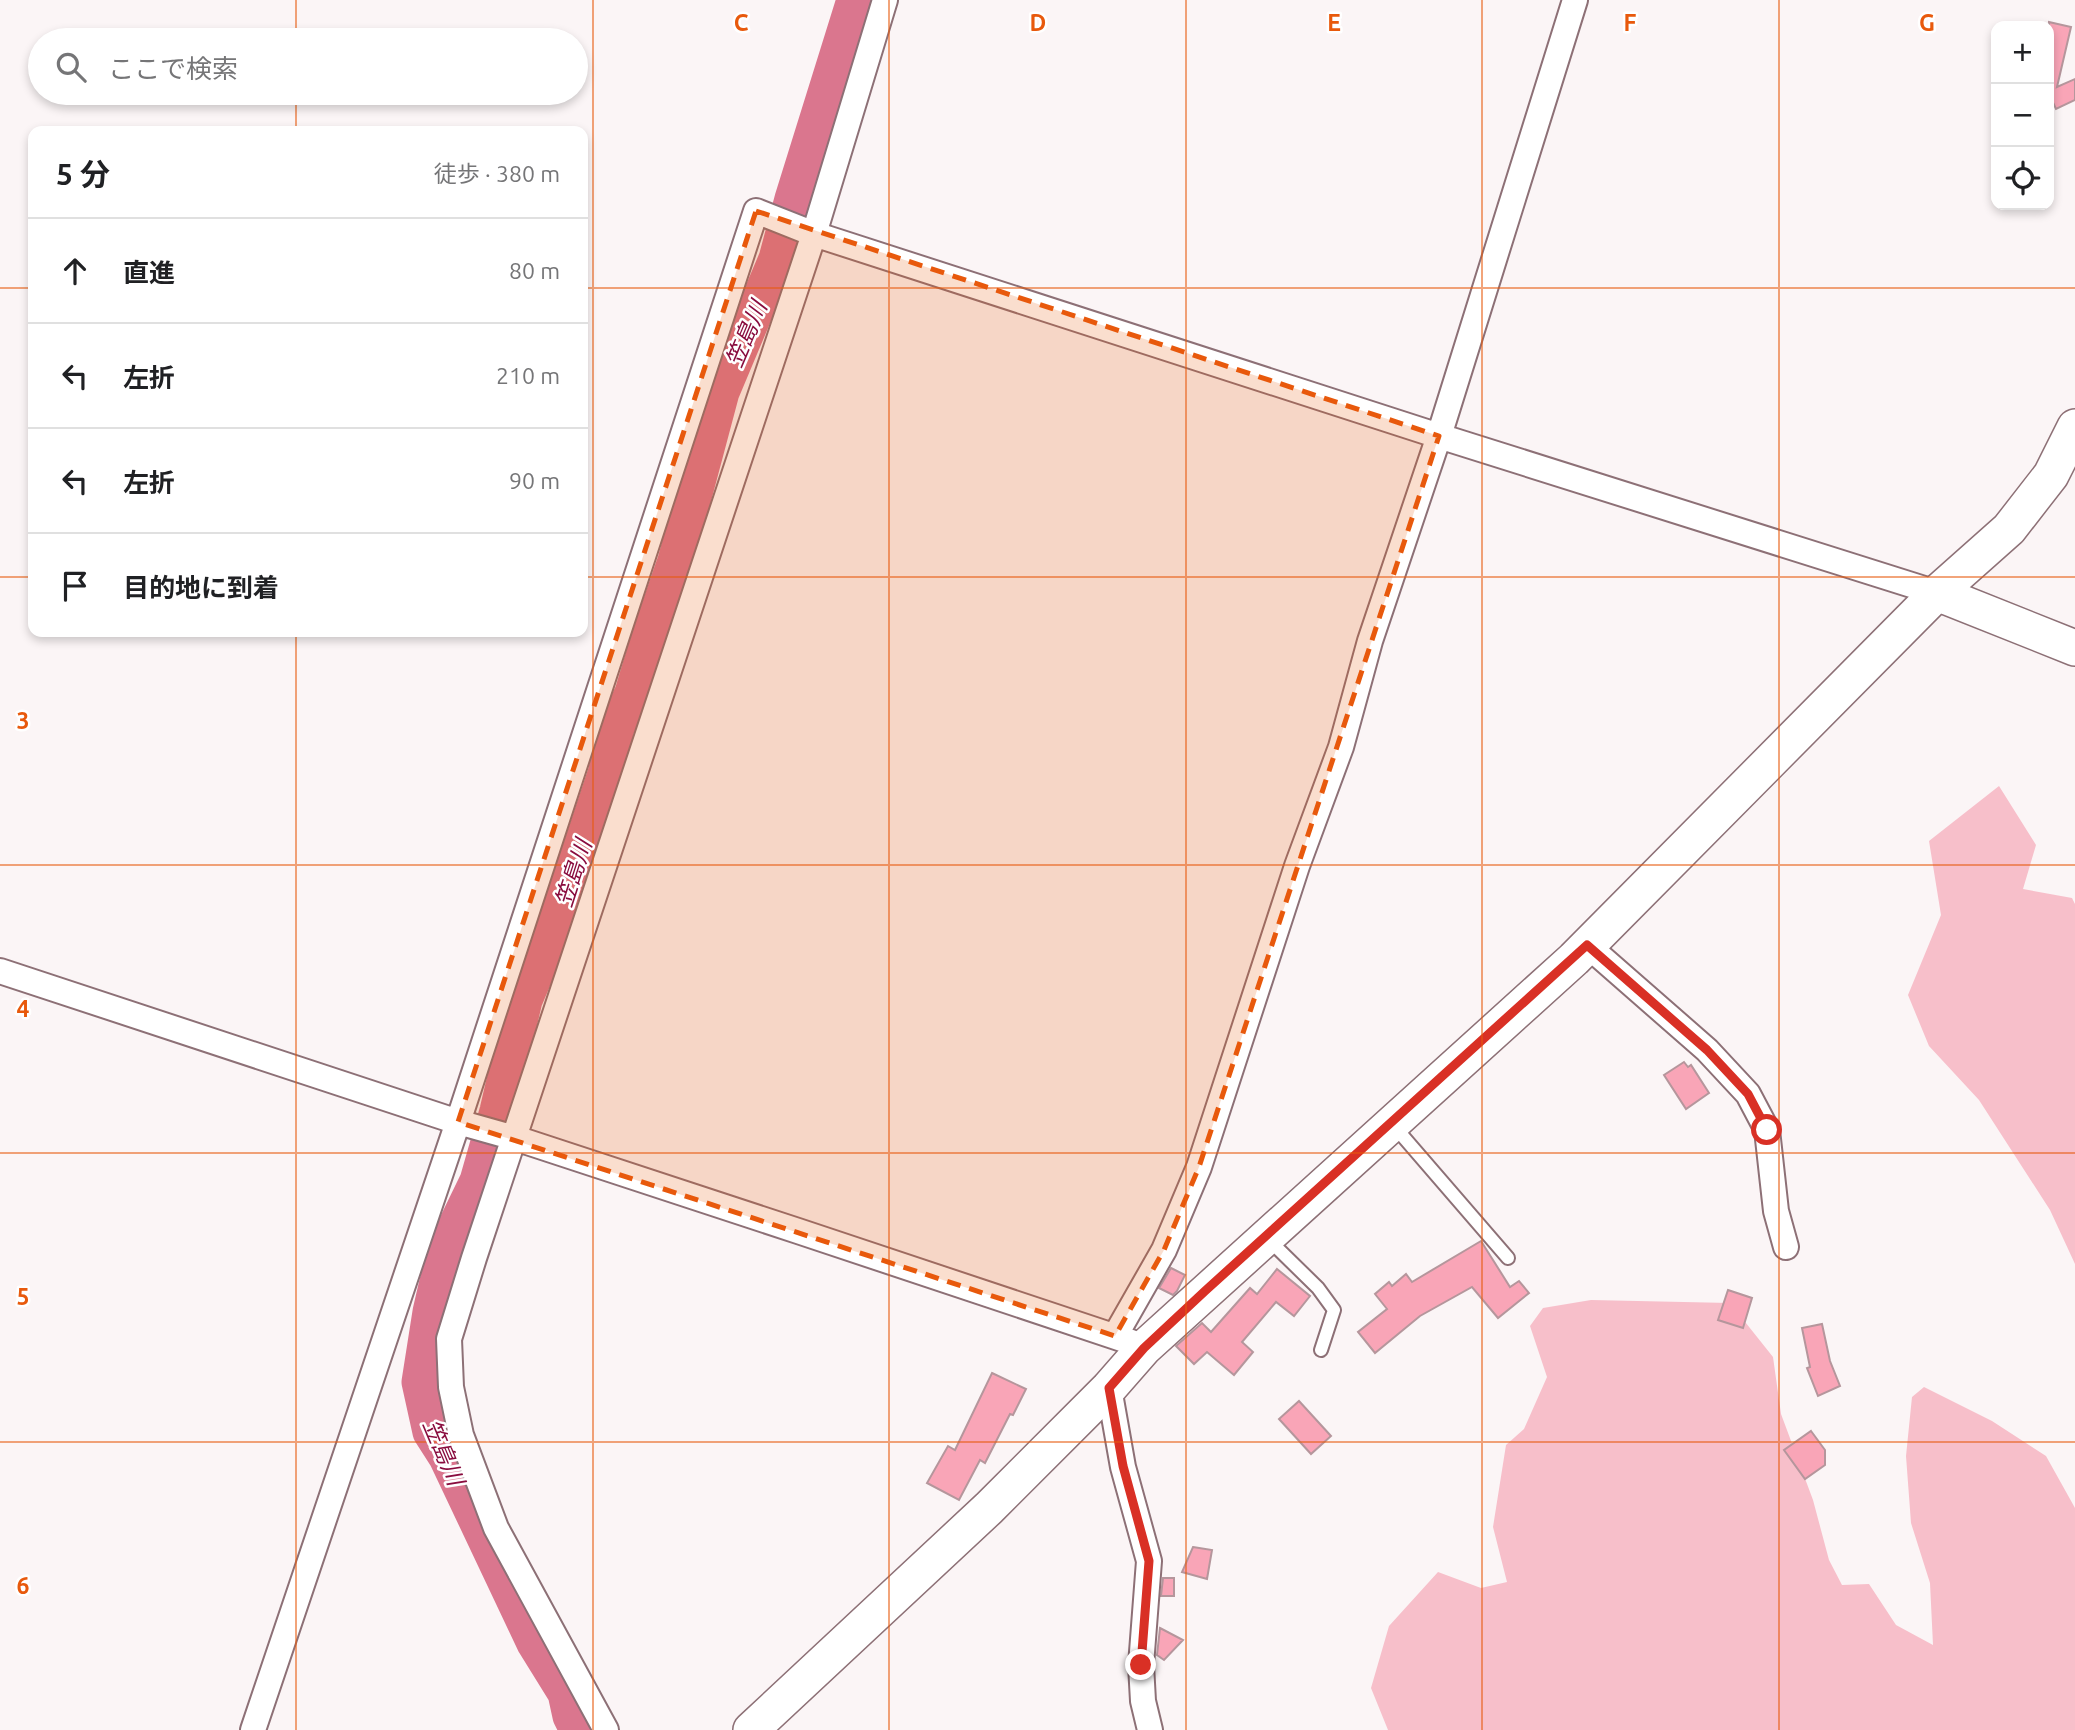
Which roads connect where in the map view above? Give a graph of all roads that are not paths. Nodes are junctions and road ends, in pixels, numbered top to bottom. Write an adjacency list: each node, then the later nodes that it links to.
1 (885, 0): 3 (street)
2 (1575, 0): 5 (street)
3 (814, 234): 5 (street); 10 (street); 12 (street)
4 (2075, 427): 6 (street)
5 (1439, 436): 6 (street); 16 (street)
6 (1937, 593): 7 (street); 8 (street)
7 (2075, 648)
8 (1587, 945): 11 (street); 14 (street)
9 (0, 971): 10 (street)
10 (458, 1122): 12 (street); 19 (street)
11 (1392, 1123): 13 (street); 15 (lane)
12 (515, 1138): 16 (street); 20 (street)
13 (1265, 1237): 16 (street); 17 (lane)
14 (1786, 1247)
15 (1508, 1258)
16 (1130, 1342): 18 (street)
17 (1321, 1350)
18 (1109, 1388): 21 (street); 22 (street)
19 (253, 1730)
20 (606, 1730)
21 (751, 1730)
22 (1150, 1730)

